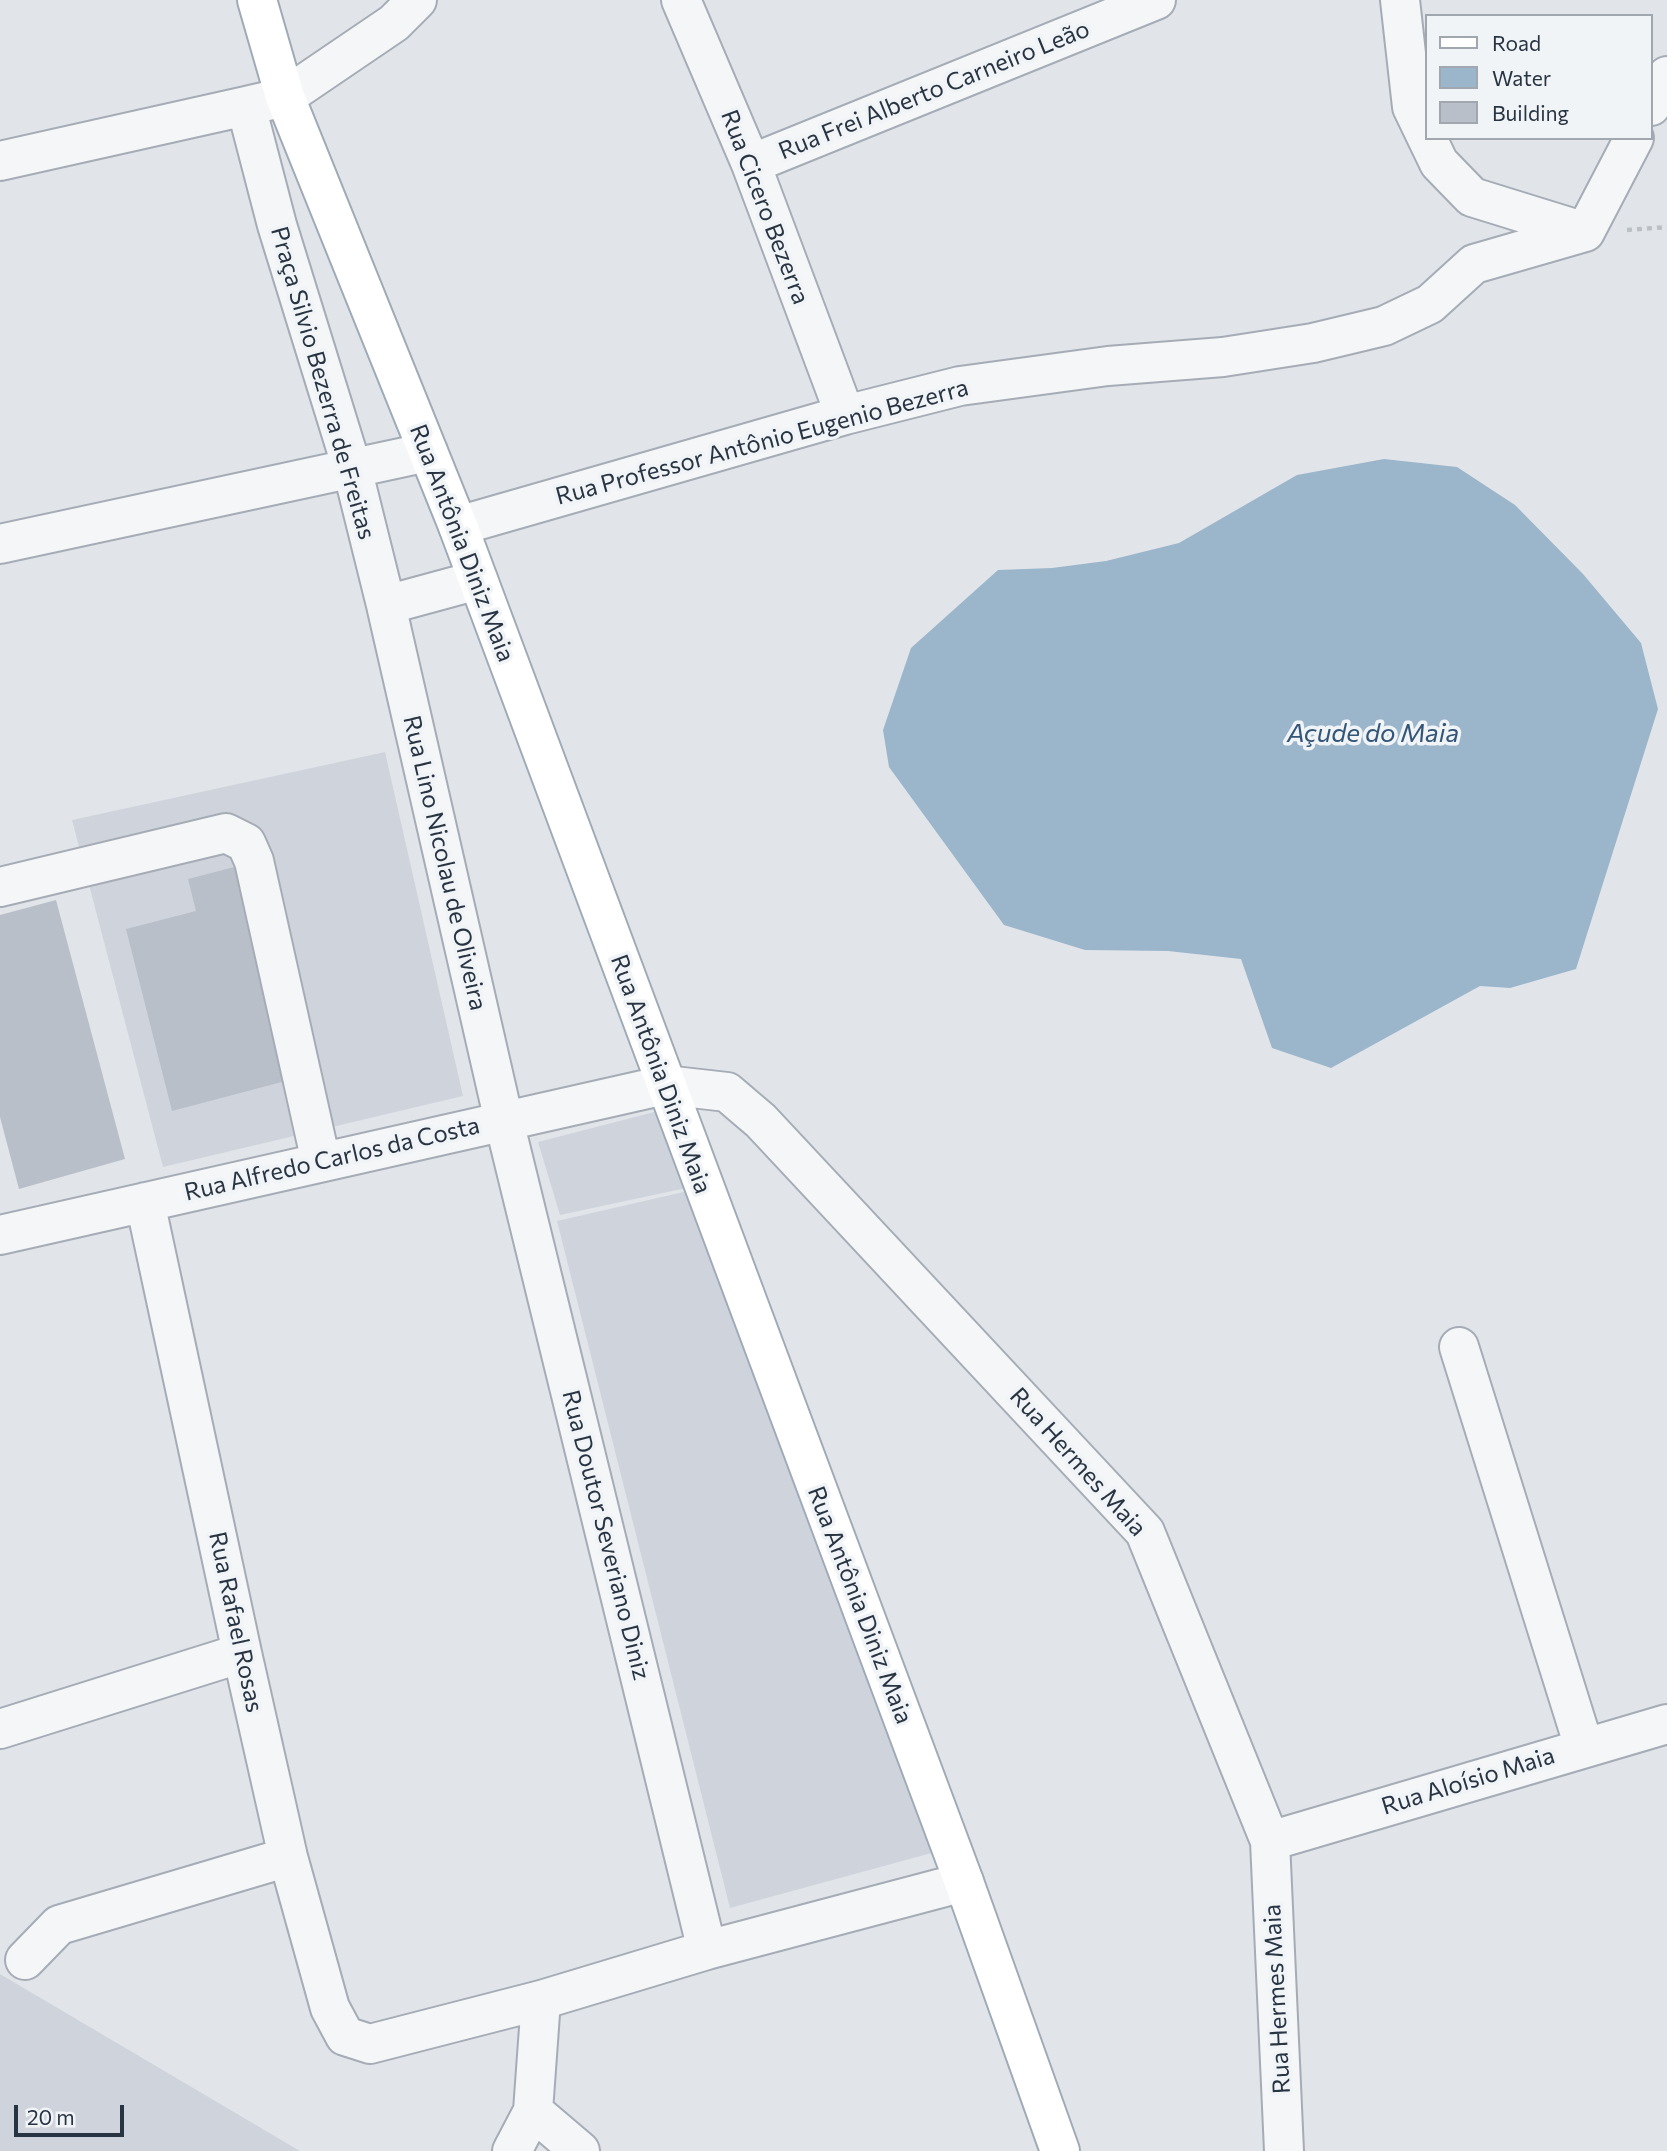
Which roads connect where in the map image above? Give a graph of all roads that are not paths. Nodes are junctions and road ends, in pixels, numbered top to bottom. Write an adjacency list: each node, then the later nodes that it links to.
1 (257, 0): 7 (main road, Rua Antônia Diniz Maia)
2 (416, 0): 7 (street)
3 (681, 0): 14 (street, Rua Cicero Bezerra)
4 (1156, 0): 14 (street, Rua Frei Alberto Carneiro Leão)
5 (1400, 0): 10 (street)
6 (1667, 76): 8 (street)
7 (285, 97): 9 (street); 17 (main road, Rua Antônia Diniz Maia)
8 (1653, 102)
9 (246, 106): 13 (street); 18 (street, Praça Silvio Bezerra de Freitas)
10 (1426, 136)
11 (1428, 140): 15 (street)
12 (1633, 140): 15 (street)
13 (0, 162)
14 (751, 164): 16 (street, Rua Cicero Bezerra)
15 (1585, 232): 16 (street, Rua Professor Antônio Eugenio Bezerra)
16 (845, 415): 19 (street, Rua Professor Antônio Eugenio Bezerra)
17 (428, 452): 18 (street); 19 (main road, Rua Antônia Diniz Maia)
18 (352, 468): 20 (street); 22 (street, Praça Silvio Bezerra de Freitas)
19 (458, 526): 21 (main road, Rua Antônia Diniz Maia)
20 (0, 544)
21 (478, 580): 22 (street); 24 (main road, Rua Antônia Diniz Maia)
22 (386, 605): 25 (street, Rua Lino Nicolau de Oliveira)
23 (0, 887): 26 (street)
24 (665, 1085): 25 (street, Rua Alfredo Carlos da Costa); 34 (street, Rua Hermes Maia); 36 (main road, Rua Antônia Diniz Maia)
25 (504, 1121): 26 (street, Rua Alfredo Carlos da Costa); 37 (street, Rua Doutor Severiano Diniz)
26 (321, 1162): 27 (street, Rua Alfredo Carlos da Costa)
27 (145, 1202): 28 (street, Rua Alfredo Carlos da Costa); 30 (street, Rua Rafael Rosas)
28 (0, 1235)
29 (1459, 1347): 33 (street)
30 (242, 1653): 32 (street); 35 (street, Rua Rafael Rosas)
31 (1667, 1724): 33 (street, Rua Aloísio Maia)
32 (0, 1729)
33 (1584, 1747): 34 (street, Rua Aloísio Maia)
34 (1270, 1840): 44 (street, Rua Hermes Maia)
35 (288, 1857): 38 (street); 39 (street, Rua Rafael Rosas)
36 (964, 1882): 37 (street); 43 (main road, Rua Antônia Diniz Maia)
37 (708, 1950): 39 (street)
38 (25, 1960)
39 (541, 2000): 40 (street)
40 (533, 2111): 41 (street); 42 (street)
41 (512, 2151)
42 (580, 2151)
43 (1060, 2151)
44 (1284, 2151)

